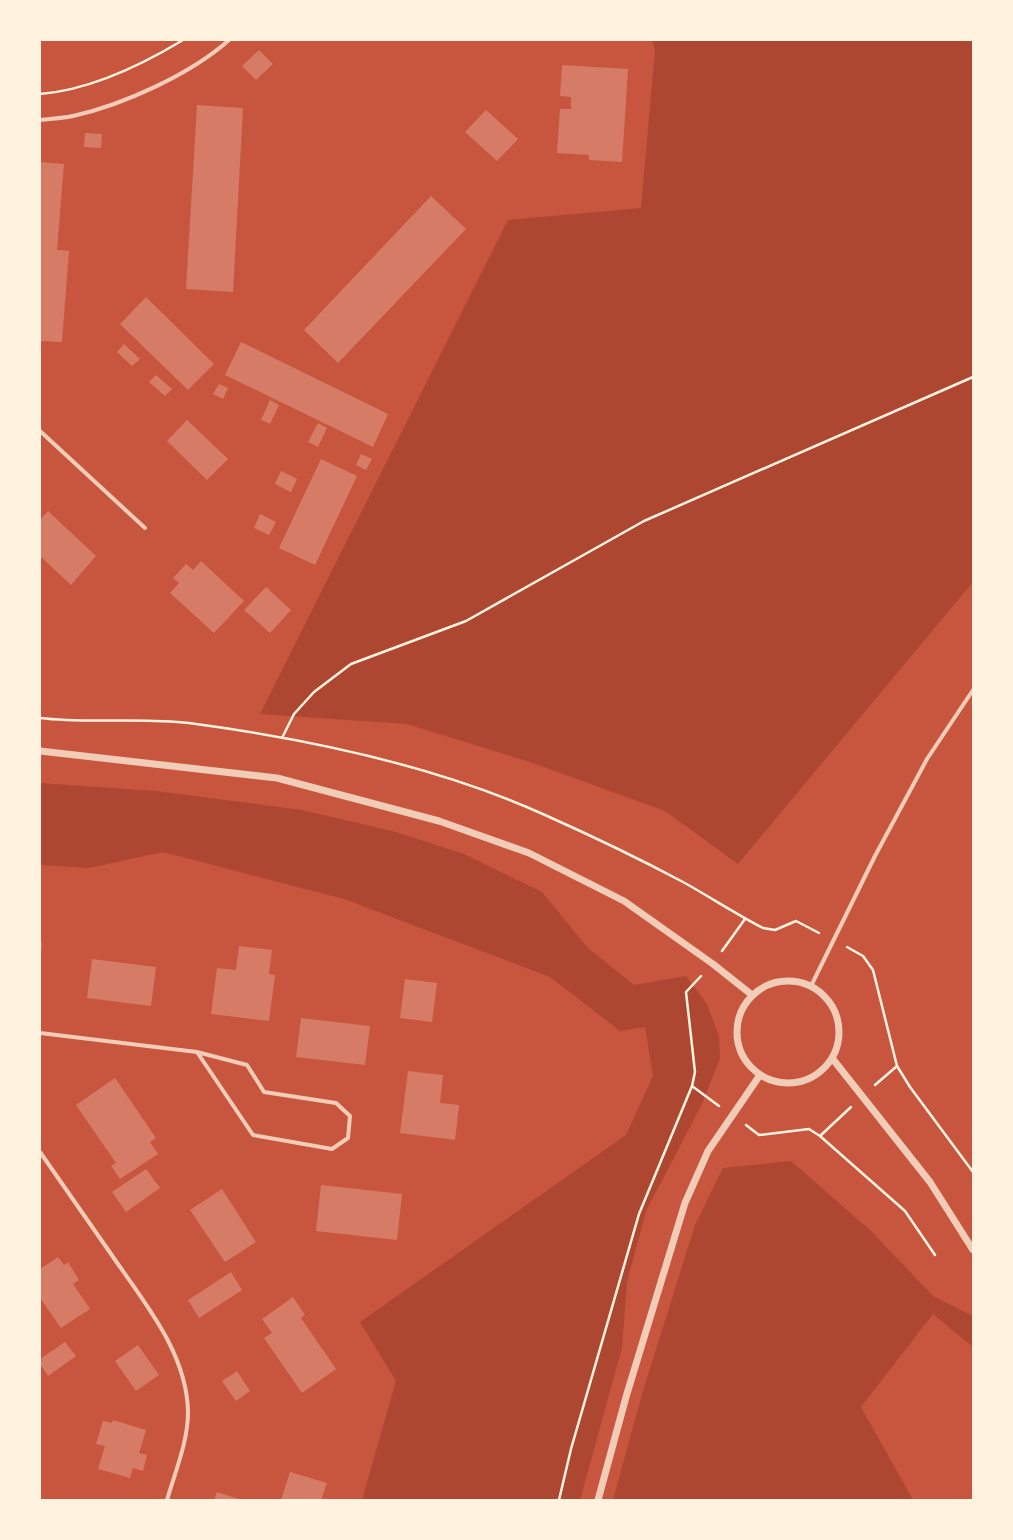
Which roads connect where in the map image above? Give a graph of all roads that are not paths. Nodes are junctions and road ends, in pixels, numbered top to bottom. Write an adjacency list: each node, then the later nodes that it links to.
1 (230, 40): 2 (street)
2 (40, 120)
3 (40, 431): 4 (street)
4 (145, 528)
5 (973, 690): 7 (street)
6 (40, 751): 8 (street)
7 (811, 986): 8 (street); 11 (street)
8 (752, 995): 12 (street)
9 (40, 1033): 10 (street)
10 (197, 1052): 10 (street)
11 (832, 1058): 12 (street); 14 (street)
12 (760, 1075): 16 (street)
13 (40, 1152): 15 (street)
14 (973, 1250)
15 (167, 1500)
16 (598, 1500)

